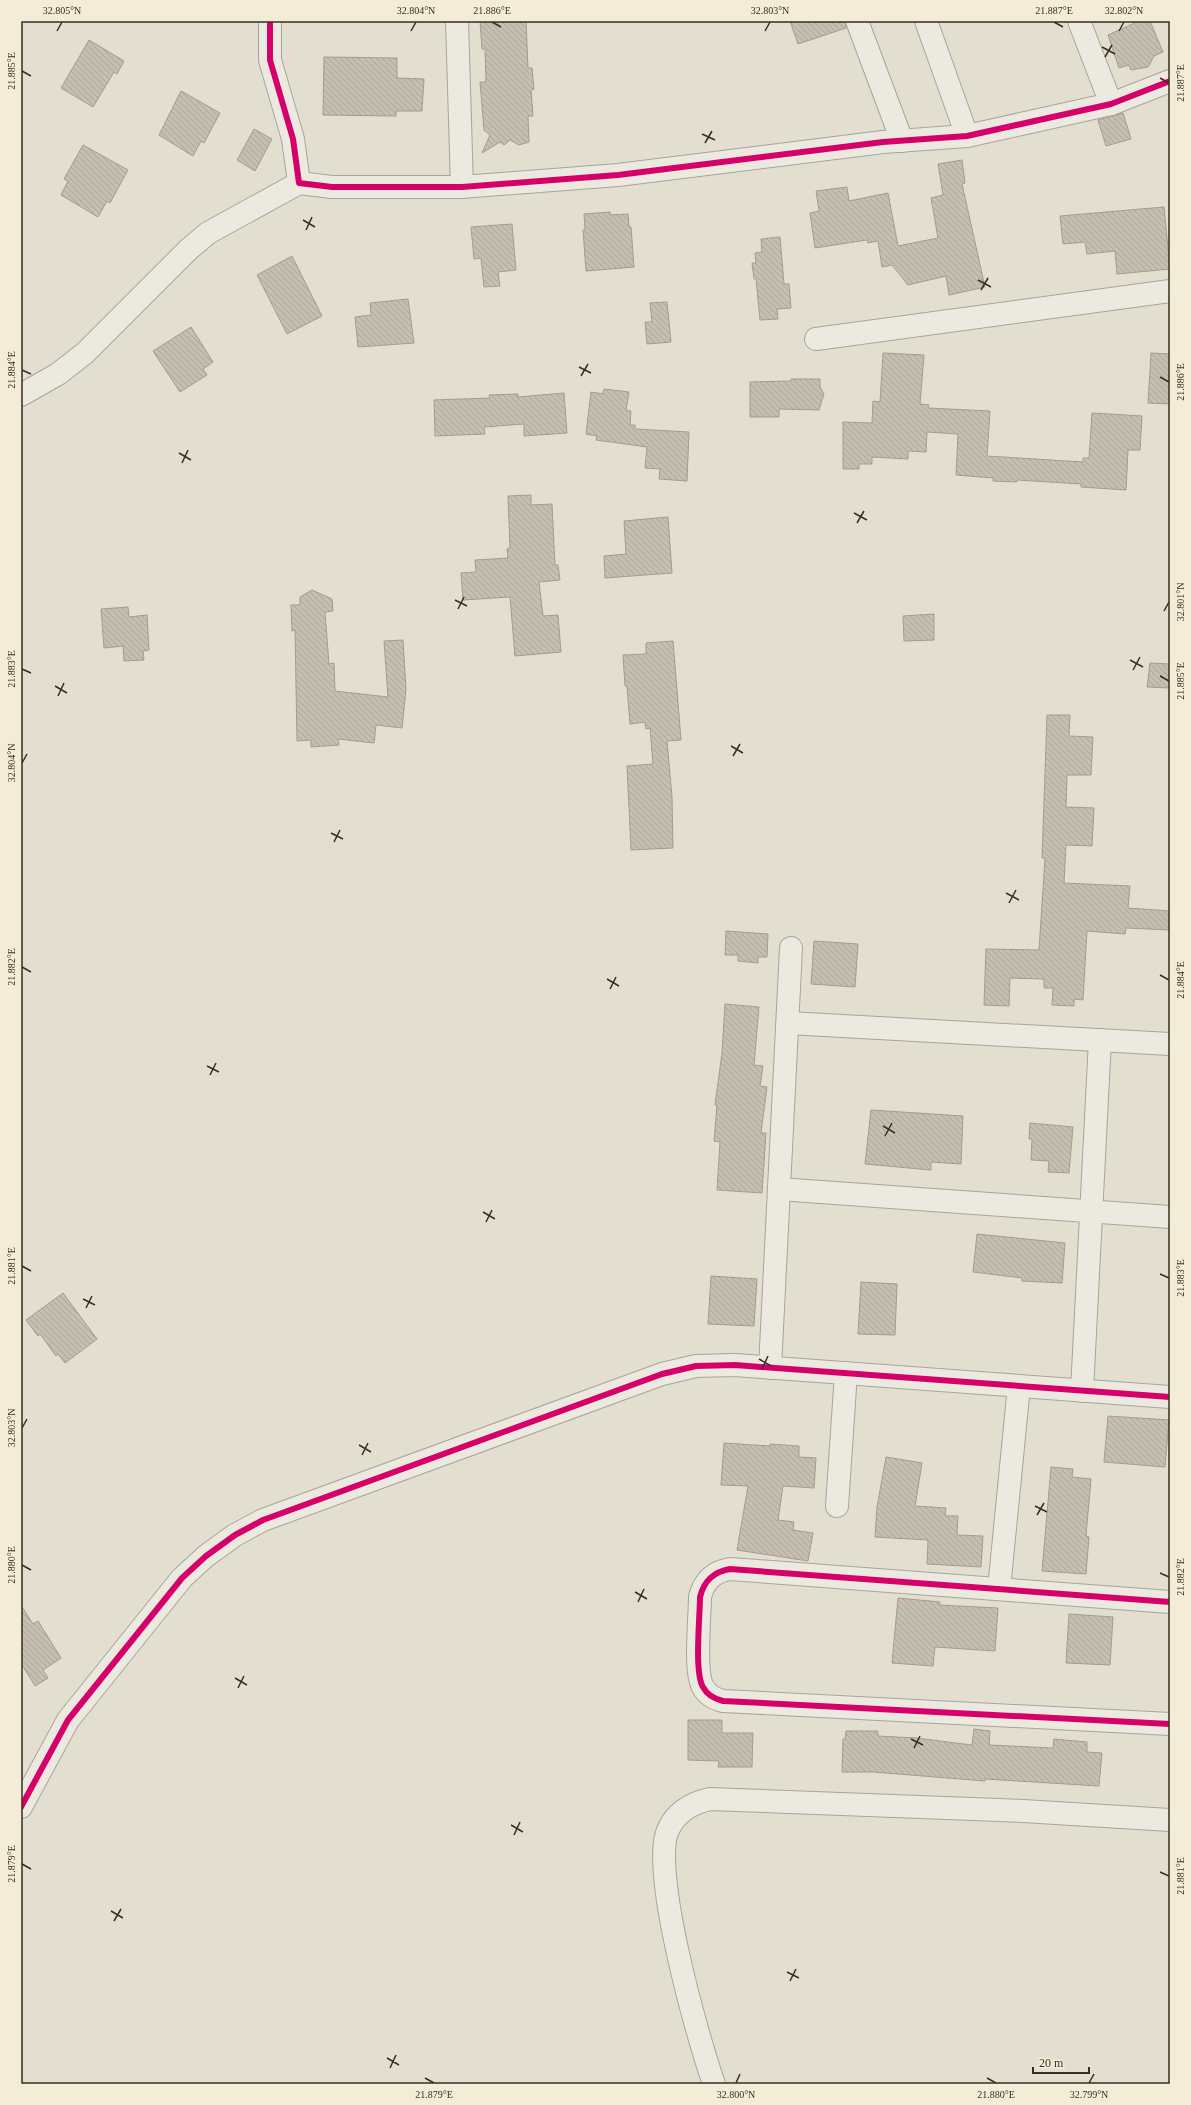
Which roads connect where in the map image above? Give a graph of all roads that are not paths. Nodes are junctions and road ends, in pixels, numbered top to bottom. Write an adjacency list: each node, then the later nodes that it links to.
1 (270, 21): 10 (street)
2 (457, 21): 11 (street)
3 (856, 21): 9 (street)
4 (926, 21): 8 (street)
5 (1080, 21): 7 (street)
6 (1170, 81): 7 (street)
7 (1111, 104): 8 (street)
8 (966, 136): 9 (street)
9 (902, 141): 11 (street)
10 (299, 183): 11 (street); 14 (street)
11 (462, 187)
12 (1170, 291): 13 (street)
13 (816, 339)
14 (21, 395)
15 (791, 948): 16 (street)
16 (788, 1023): 17 (street); 19 (street)
17 (1100, 1040): 18 (street); 20 (street)
18 (1170, 1044)
19 (779, 1189): 20 (street); 22 (street)
20 (1091, 1212): 21 (street); 25 (street)
21 (1170, 1217)
22 (770, 1368): 23 (street); 31 (street)
23 (846, 1373): 24 (street); 27 (street)
24 (1019, 1386): 25 (street); 28 (street)
25 (1082, 1390): 26 (street)
26 (1170, 1397)
27 (836, 1506)
28 (999, 1589): 29 (street); 30 (street)
29 (1170, 1602)
30 (1170, 1724)
31 (21, 1807)
32 (1170, 1820): 33 (street)
33 (714, 2084)

